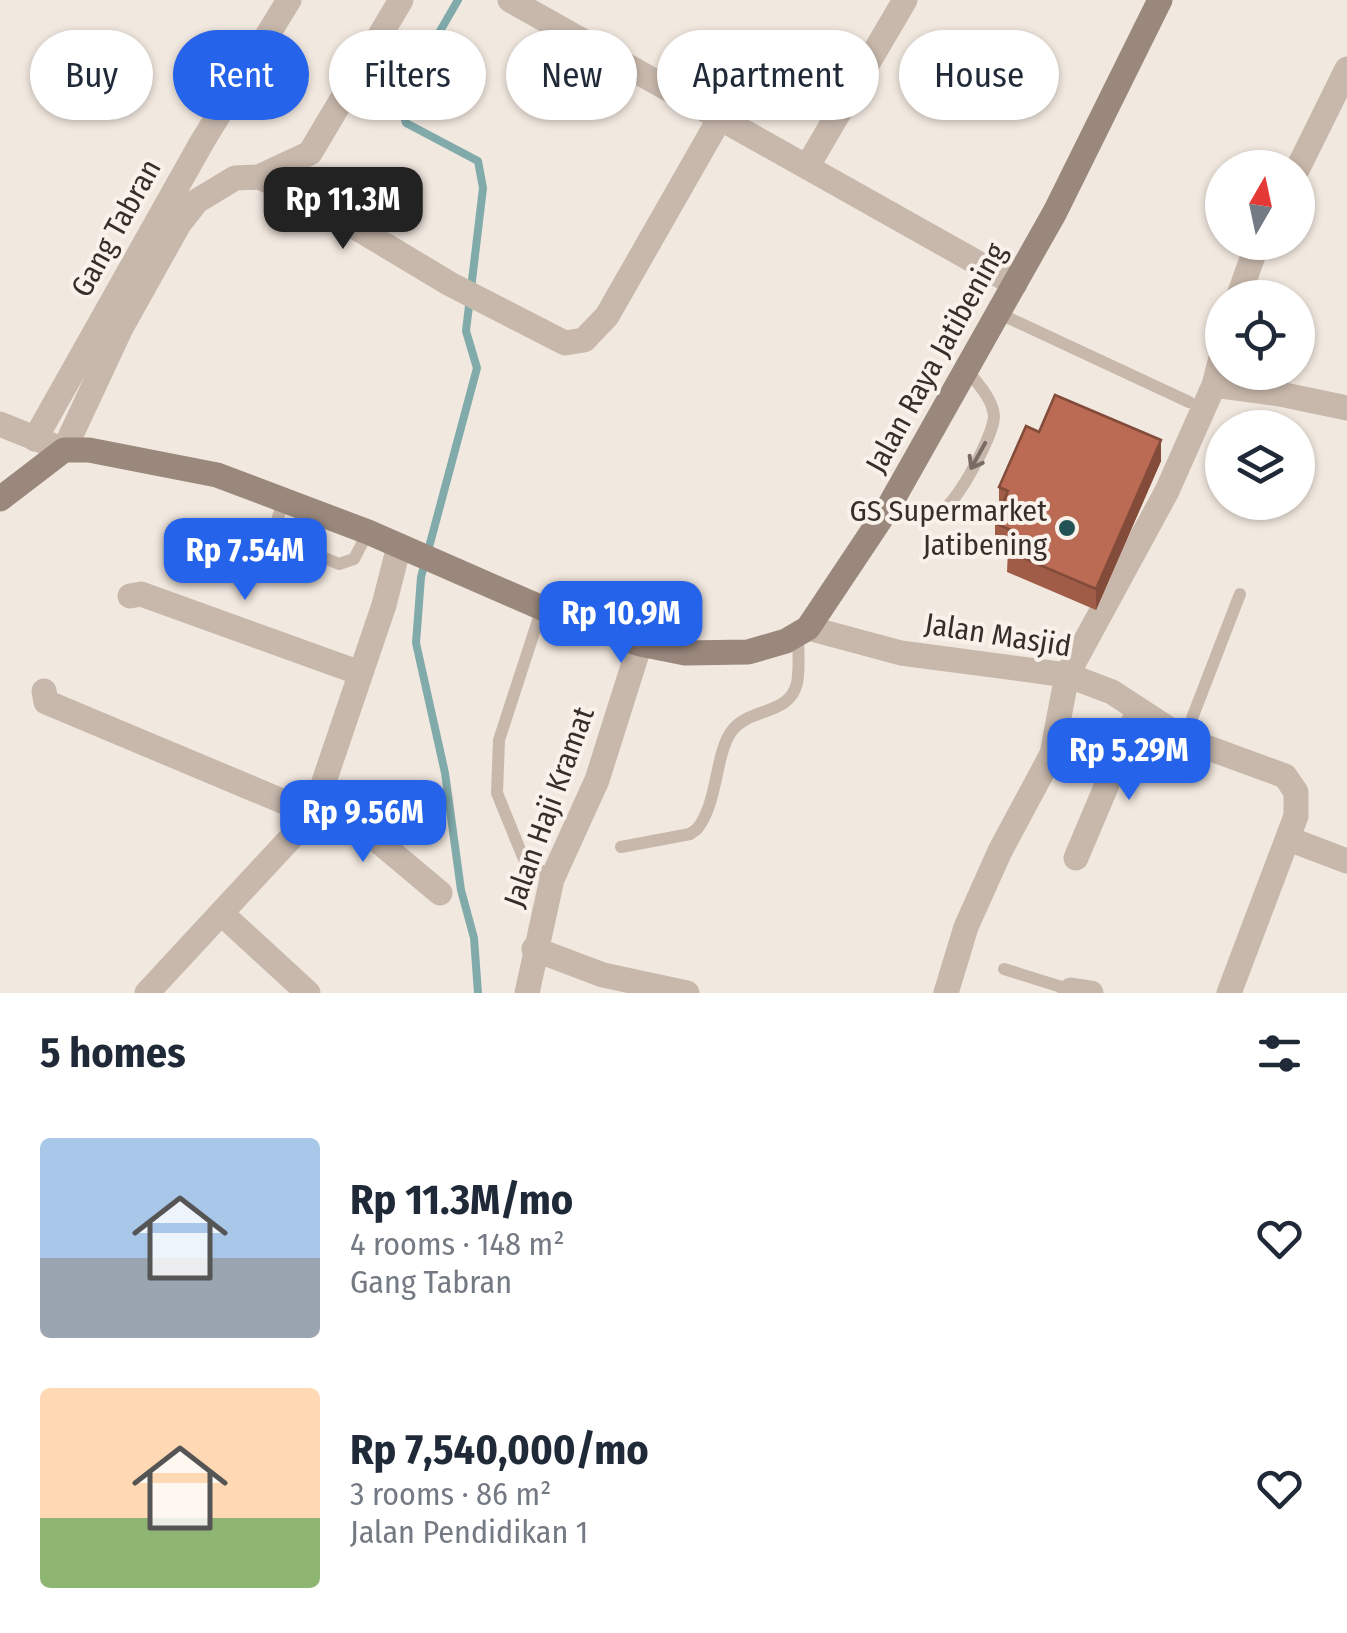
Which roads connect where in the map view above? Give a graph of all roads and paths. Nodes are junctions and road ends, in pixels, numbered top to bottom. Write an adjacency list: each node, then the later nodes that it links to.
1 (288, 0): 21 (street, Gang Tabran)
2 (401, 0): 12 (street)
3 (510, 0): 7 (street)
4 (1160, 0): 13 (main road, Jalan Raya Jatibening)
5 (894, 4): 11 (street)
6 (1347, 69): 10 (street)
7 (657, 83)
8 (719, 120): 12 (street)
9 (724, 120): 11 (street)
10 (1307, 150)
11 (807, 167): 13 (street)
12 (259, 176): 22 (street)
13 (1015, 284): 14 (main road, Jalan Raya Jatibening)
14 (998, 313): 15 (main road, Jalan Raya Jatibening); 18 (lane)
15 (968, 370): 25 (main road, Jalan Raya Jatibening); 25 (lane, one-way to 25)
16 (1212, 390): 34 (street)
17 (1251, 390): 19 (street)
18 (1188, 402)
19 (1347, 408)
20 (0, 424): 21 (street)
21 (35, 439): 22 (street)
22 (64, 450): 23 (main road); 24 (main road)
23 (0, 499)
24 (284, 499): 26 (main road); 26 (lane)
25 (888, 508): 31 (main road, Jalan Raya Jatibening)
26 (368, 532): 27 (main road)
27 (404, 548): 30 (main road); 33 (street)
28 (1240, 594): 37 (lane)
29 (130, 596): 33 (street)
30 (542, 608): 32 (main road); 43 (lane)
31 (803, 632): 32 (main road); 34 (street, Jalan Masjid); 40 (lane)
32 (640, 644): 43 (street, Jalan Haji Kramat)
33 (360, 673): 38 (street)
34 (1067, 675): 36 (street, Jalan Masjid); 53 (street)
35 (44, 692): 38 (street)
36 (1138, 711): 37 (street, Jalan Masjid); 41 (street)
37 (1184, 740): 39 (street, Jalan Masjid)
38 (317, 804): 44 (street); 45 (street)
39 (1288, 839): 42 (street); 54 (street, Jalan Masjid)
40 (621, 847)
41 (1076, 858)
42 (1347, 861)
43 (552, 878): 46 (street, Jalan Haji Kramat)
44 (440, 893)
45 (221, 913): 49 (street); 50 (street)
46 (534, 949): 51 (street, Jalan Haji Kramat); 52 (street)
47 (1004, 970): 48 (lane)
48 (1078, 992)
49 (147, 993)
50 (308, 993)
51 (526, 993)
52 (687, 993)
53 (946, 993)
54 (1230, 993)

